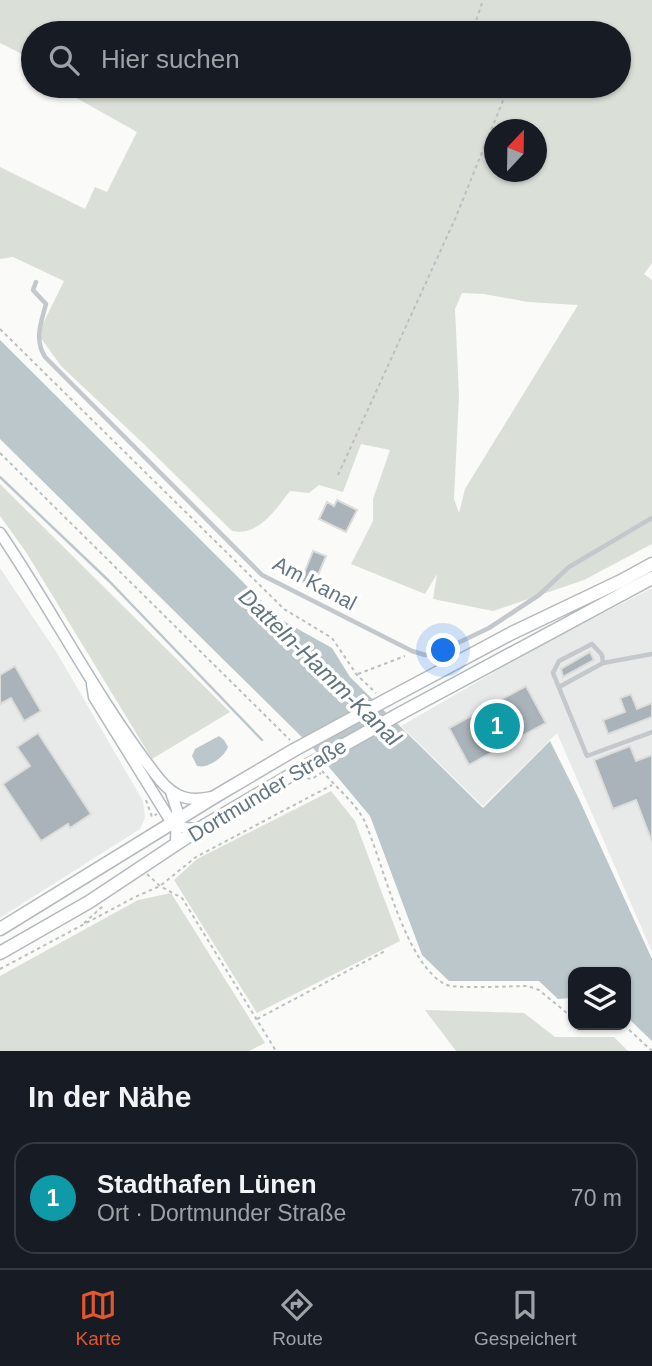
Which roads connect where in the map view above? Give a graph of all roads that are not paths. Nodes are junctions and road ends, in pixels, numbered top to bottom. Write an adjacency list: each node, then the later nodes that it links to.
1 (36, 282): 2 (lane, Am Kanal)
2 (652, 519)
3 (0, 533): 8 (main road)
4 (652, 564): 12 (main road, Dortmunder Straße, bridge)
5 (652, 578): 14 (main road, Dortmunder Straße, bridge)
6 (652, 654): 7 (lane)
7 (603, 663): 9 (lane); 9 (lane)
8 (92, 684): 11 (main road); 13 (main road)
9 (559, 687): 10 (lane)
10 (652, 732)
11 (171, 792): 12 (main road); 13 (main road)
12 (216, 796): 13 (main road, Dortmunder Straße)
13 (175, 823): 14 (main road); 15 (main road); 16 (main road, Dortmunder Straße)
14 (199, 829): 15 (main road, Dortmunder Straße)
15 (176, 844): 17 (main road, Dortmunder Straße)
16 (0, 929)
17 (0, 953)

